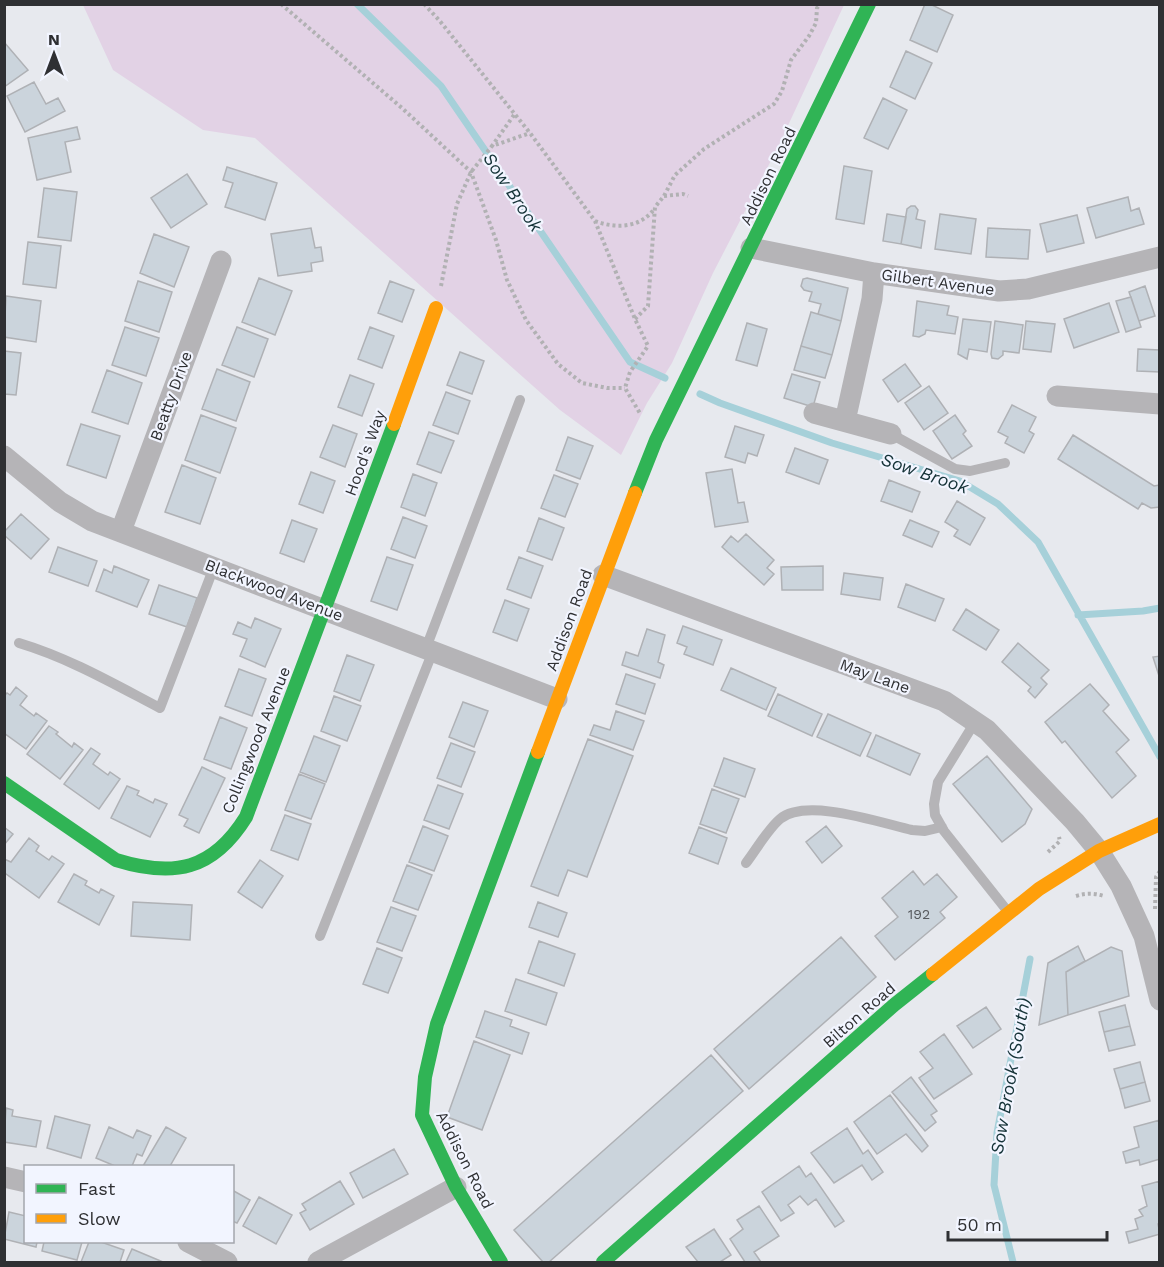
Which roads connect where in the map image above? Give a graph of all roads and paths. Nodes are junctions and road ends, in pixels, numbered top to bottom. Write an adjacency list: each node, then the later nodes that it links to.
1 (281, 4): 8 (path)
2 (424, 4): 5 (path)
3 (820, 4): 9 (path)
4 (869, 4): 13 (street, Addison Road)
5 (514, 115): 6 (path); 7 (path)
6 (530, 133): 7 (path); 12 (path)
7 (492, 146): 8 (path)
8 (471, 172): 17 (path); 19 (path)
9 (664, 196): 10 (path); 11 (path)
10 (688, 196)
11 (655, 207): 12 (path); 18 (path)
12 (595, 221): 18 (path)
13 (751, 248): 16 (street, Gilbert Avenue); 26 (street, Addison Road)
14 (1160, 257): 16 (street, Gilbert Avenue)
15 (221, 261): 29 (street, Beatty Drive)
16 (874, 273): 24 (street)
17 (436, 308): 32 (street, Hood's Way)
18 (634, 318): 19 (path)
19 (626, 388): 26 (path)
20 (1057, 396): 22 (street)
21 (520, 400): 34 (lane)
22 (1160, 404)
23 (814, 413): 24 (street)
24 (845, 422): 25 (street)
25 (891, 434): 28 (lane)
26 (656, 440): 31 (street, Addison Road)
27 (4, 456): 29 (street, Blackwood Avenue)
28 (1005, 463)
29 (121, 531): 30 (street, Blackwood Avenue)
30 (214, 567): 32 (street, Blackwood Avenue); 33 (lane)
31 (603, 575): 35 (street, Addison Road); 36 (street, May Lane)
32 (324, 609): 34 (street, Blackwood Avenue); 37 (street, Collingwood Avenue)
33 (19, 643)
34 (430, 650): 35 (street, Blackwood Avenue); 43 (lane)
35 (557, 699): 47 (street, Addison Road)
36 (975, 722): 39 (lane); 40 (street, May Lane)
37 (4, 783)
38 (1160, 824): 40 (street, Bilton Road)
39 (942, 827): 41 (lane); 42 (lane)
40 (1099, 851): 42 (street, Bilton Road); 44 (street, May Lane)
41 (746, 863)
42 (1009, 913): 52 (street, Bilton Road)
43 (320, 936)
44 (1160, 1000)
45 (4, 1178): 46 (street)
46 (24, 1182)
47 (456, 1187): 50 (street); 51 (street, Addison Road)
48 (190, 1243): 49 (street)
49 (227, 1263)
50 (318, 1263)
51 (501, 1263)
52 (603, 1263)

